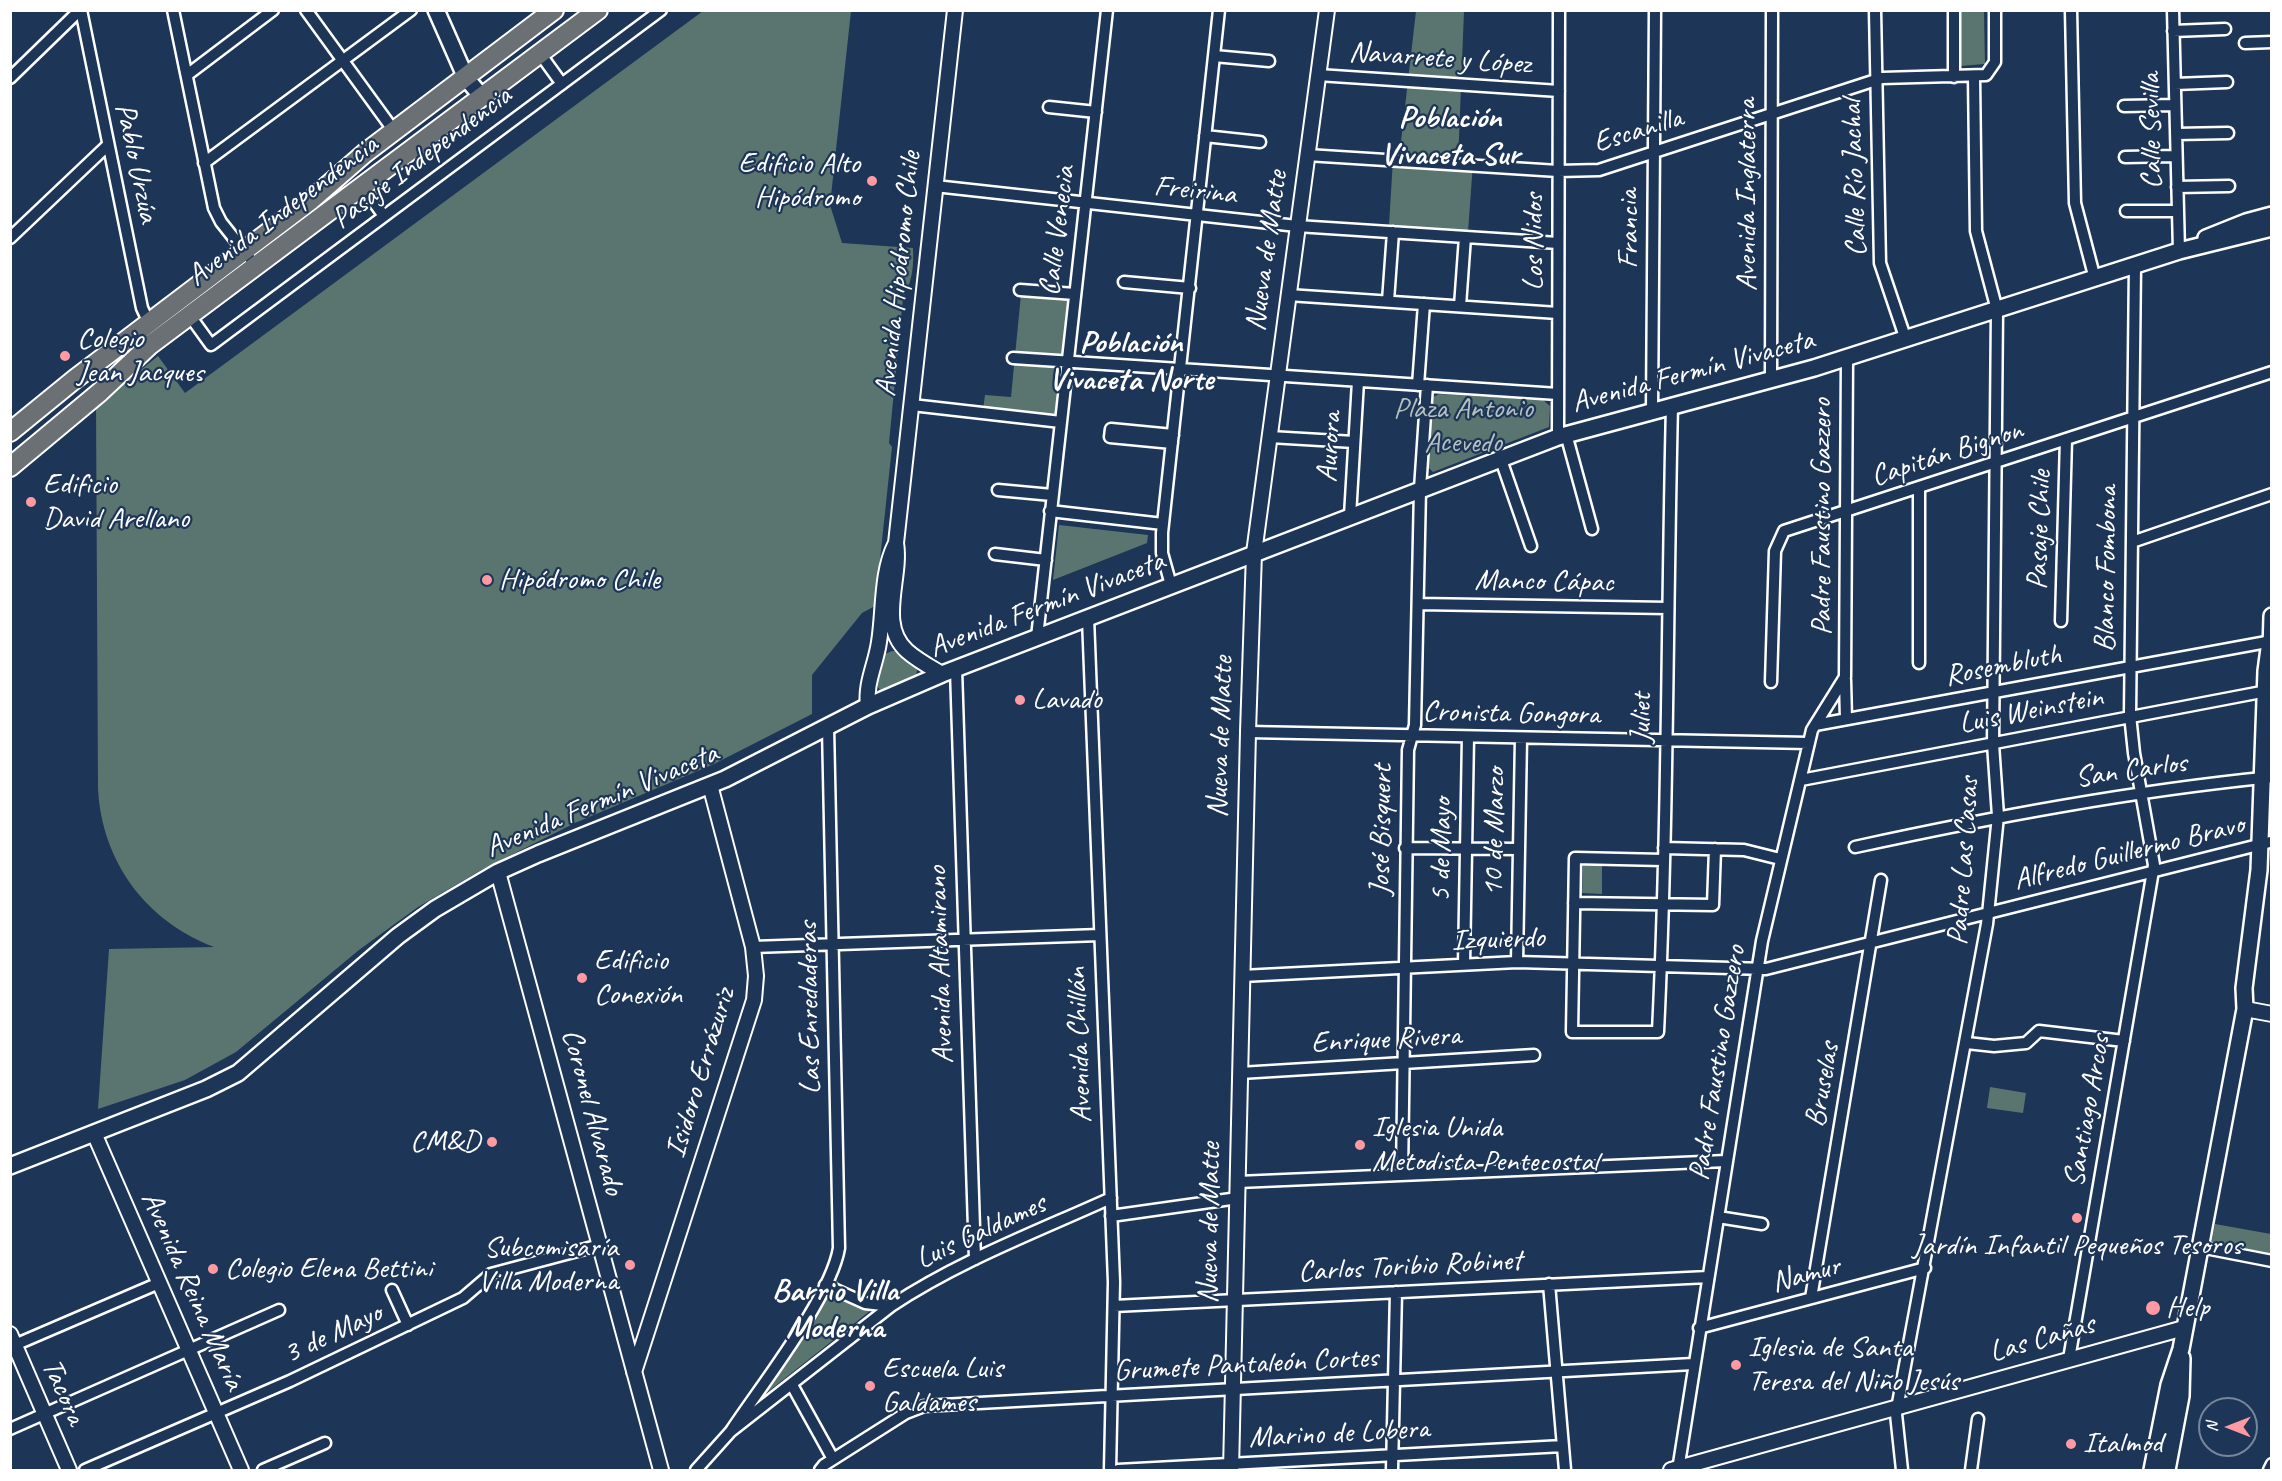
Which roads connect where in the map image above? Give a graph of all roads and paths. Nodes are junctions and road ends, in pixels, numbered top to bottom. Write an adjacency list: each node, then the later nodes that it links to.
1 (81, 10): 34 (street); 52 (street, Pablo Urzúa)
2 (174, 10): 30 (street)
3 (273, 10): 30 (street)
4 (306, 10): 28 (street)
5 (411, 10): 28 (street)
6 (436, 10): 35 (main road)
7 (598, 10): 26 (main road, Avenida Independencia)
8 (661, 10): 38 (street, Pasaje Independencia)
9 (955, 10): 59 (street, Avenida Hipódromo Chile)
10 (1107, 10): 45 (street, Calle Venecia)
11 (1219, 10): 27 (street)
12 (1327, 10): 31 (street, Nueva de Matte)
13 (1559, 10): 40 (street, Los Nidos)
14 (1655, 10): 53 (street, Francia)
15 (1772, 10): 46 (street, Avenida Inglaterra)
16 (1875, 10): 36 (street, Calle Río Jachal)
17 (1953, 10): 32 (street)
18 (1995, 10): 33 (street)
19 (2071, 10): 79 (street)
20 (2173, 10): 23 (street, Calle Sevilla)
21 (550, 12): 35 (main road, Avenida Independencia)
22 (2225, 29): 23 (street)
23 (2173, 31): 39 (street, Calle Sevilla)
24 (2271, 42): 25 (street)
25 (2245, 43)
26 (541, 55): 38 (street); 41 (main road, Avenida Independencia)
27 (1214, 56): 29 (street); 50 (street)
28 (342, 60): 47 (street); 57 (street)
29 (1269, 61)
30 (187, 75): 57 (street)
31 (1318, 75): 40 (street, Navarrete y López); 54 (street, Nueva de Matte)
32 (1954, 76): 33 (street, Escanilla); 36 (street, Escanilla)
33 (1974, 77): 88 (street, Padre Las Casas)
34 (10, 78)
35 (466, 78): 41 (main road); 47 (main road, Avenida Independencia)
36 (1876, 80): 46 (street, Escanilla); 92 (street, Calle Río Jachal)
37 (2227, 82): 39 (street)
38 (562, 84): 68 (street, Pasaje Independencia)
39 (2175, 84): 42 (street, Calle Sevilla)
40 (1558, 92): 58 (street, Los Nidos)
41 (483, 98): 61 (main road, Avenida Independencia)
42 (2175, 105): 43 (street); 49 (street, Calle Sevilla)
43 (2124, 106)
44 (1049, 107): 45 (street)
45 (1096, 112): 63 (street, Calle Venecia)
46 (1771, 113): 53 (street, Escanilla); 99 (street, Avenida Inglaterra)
47 (394, 131): 75 (main road, Avenida Independencia)
48 (2228, 132): 49 (street)
49 (2176, 134): 55 (street, Calle Sevilla)
50 (1205, 136): 51 (street); 66 (street)
51 (1260, 142)
52 (108, 145): 73 (street); 91 (street, Pablo Urzúa)
53 (1654, 153): 58 (street, Escanilla); 105 (street, Francia)
54 (1307, 155): 58 (street, Escanilla); 69 (street, Nueva de Matte)
55 (2176, 156): 56 (street); 62 (street, Calle Sevilla)
56 (2125, 157)
57 (204, 163): 75 (street)
58 (1558, 171): 74 (street, Los Nidos)
59 (935, 186): 63 (street, Freirina); 103 (street, Avenida Hipódromo Chile)
60 (2229, 186): 62 (street)
61 (363, 187): 68 (street); 77 (main road, Avenida Independencia)
62 (2177, 187): 65 (street, Calle Sevilla)
63 (1085, 203): 66 (street, Freirina); 83 (street, Calle Venecia)
64 (2126, 211): 65 (street)
65 (2178, 211): 76 (street, Calle Sevilla)
66 (1197, 215): 69 (street, Freirina); 81 (street)
67 (2271, 215): 76 (main road, Avenida Fermín Vivaceta)
68 (384, 216): 90 (street, Pasaje Independencia)
69 (1297, 226): 71 (street, Freirina); 84 (street, Nueva de Matte)
70 (2271, 228): 76 (main road, Avenida Fermín Vivaceta)
71 (1393, 232): 72 (street, Freirina); 85 (street)
72 (1465, 237): 74 (street, Freirina); 87 (street)
73 (10, 238)
74 (1558, 243): 89 (street, Los Nidos)
75 (243, 251): 77 (street); 91 (main road, Avenida Independencia)
76 (2179, 251): 78 (main road, Avenida Fermín Vivaceta)
77 (256, 266): 90 (main road, Avenida Independencia)
78 (2135, 266): 79 (main road, Avenida Fermín Vivaceta); 106 (street, Blanco Fombona)
79 (2095, 279): 88 (main road, Avenida Fermín Vivaceta)
80 (1124, 282): 81 (street)
81 (1190, 288): 96 (street)
82 (1020, 290): 83 (street)
83 (1075, 294): 95 (street, Calle Venecia)
84 (1288, 294): 85 (street); 98 (street, Nueva de Matte)
85 (1388, 301): 86 (street)
86 (1424, 304): 87 (street); 101 (street, José Bisquert)
87 (1460, 306): 89 (street)
88 (1997, 310): 92 (main road, Avenida Fermín Vivaceta); 116 (street, Padre Las Casas)
89 (1558, 312): 102 (street, Los Nidos)
90 (190, 316): 117 (main road, Avenida Independencia)
91 (150, 323): 108 (main road, Avenida Independencia)
92 (1906, 340): 94 (main road, Avenida Fermín Vivaceta)
93 (1013, 358): 95 (street)
94 (1847, 358): 99 (main road, Avenida Fermín Vivaceta); 124 (street, Padre Faustino Gazzero)
95 (1067, 363): 96 (street); 107 (street, Calle Venecia)
96 (1180, 369): 98 (street); 112 (street)
97 (2271, 372): 106 (street, Capitán Bignon)
98 (1278, 375): 100 (street); 111 (street, Nueva de Matte)
99 (1771, 379): 104 (main road, Avenida Fermín Vivaceta)
100 (1358, 381): 101 (street); 114 (street, Aurora)
101 (1422, 385): 102 (street); 119 (street, José Bisquert)
102 (1558, 394): 109 (street, Los Nidos)
103 (912, 405): 107 (street); 129 (street, Avenida Hipódromo Chile)
104 (1672, 406): 105 (main road, Avenida Fermín Vivaceta); 136 (street, Juliet)
105 (1652, 411): 109 (main road, Avenida Fermín Vivaceta)
106 (2134, 417): 113 (street, Capitán Bignon); 128 (street, Blanco Fombona)
107 (1061, 422): 122 (street, Calle Venecia)
108 (10, 432)
109 (1562, 435): 115 (main road, Avenida Fermín Vivaceta); 127 (street, Los Nidos)
110 (1138, 436): 112 (street)
111 (1270, 437): 114 (street); 131 (street, Nueva de Matte)
112 (1173, 439): 126 (street)
113 (2066, 439): 116 (street, Capitán Bignon); 139 (street, Pasaje Chile)
114 (1354, 442): 125 (street, Aurora)
115 (1500, 457): 119 (main road, Avenida Fermín Vivaceta); 130 (street)
116 (1996, 462): 118 (street, Capitán Bignon); 148 (street, Padre Las Casas)
117 (10, 467)
118 (1919, 488): 124 (street, Capitán Bignon); 142 (street)
119 (1420, 489): 125 (main road, Avenida Fermín Vivaceta); 135 (street, José Bisquert)
120 (998, 490): 122 (street)
121 (2271, 494): 128 (street)
122 (1052, 495): 123 (street, Calle Venecia)
123 (1050, 511): 126 (street); 133 (street, Calle Venecia)
124 (1846, 511): 145 (street, Padre Faustino Gazzero); 146 (street, Capitán Bignon)
125 (1350, 516): 131 (main road, Avenida Fermín Vivaceta)
126 (1163, 524): 134 (street)
127 (1592, 529)
128 (2132, 542): 143 (street, Blanco Fombona)
129 (896, 543): 144 (street, Avenida Hipódromo Chile); 149 (street, Avenida Hipódromo Chile)
130 (1531, 546)
131 (1254, 553): 134 (main road, Avenida Fermín Vivaceta); 154 (street, Nueva de Matte)
132 (995, 554): 133 (street)
133 (1046, 560): 140 (street, Calle Venecia)
134 (1171, 585): 138 (main road, Avenida Fermín Vivaceta)
135 (1418, 604): 136 (street, Manco Cápac); 155 (street, José Bisquert)
136 (1668, 609): 159 (street, Juliet)
137 (2271, 616): 141 (main road)
138 (1088, 618): 140 (main road, Avenida Fermín Vivaceta); 183 (street, Avenida Chillán)
139 (2061, 621)
140 (1037, 637): 144 (main road, Avenida Fermín Vivaceta)
141 (2271, 645): 143 (street, Rosembluth); 147 (main road)
142 (1919, 663)
143 (2129, 666): 148 (street, Rosembluth); 150 (street, Blanco Fombona)
144 (949, 672): 149 (main road, Avenida Fermín Vivaceta); 184 (street, Avenida Altamirano)
145 (1845, 677): 151 (street, Padre Faustino Gazzero); 152 (street, Padre Faustino Gazzero)
146 (1771, 682)
147 (2268, 690): 150 (street, Luis Weinstein); 158 (main road)
148 (1994, 692): 151 (street, Rosembluth); 161 (street, Padre Las Casas)
149 (868, 706): 153 (main road, Avenida Fermín Vivaceta)
150 (2130, 715): 161 (street, Luis Weinstein); 165 (street, Blanco Fombona)
151 (1846, 719): 152 (street, Rosembluth)
152 (1815, 725): 160 (street, Padre Faustino Gazzero)
153 (828, 727): 164 (main road, Avenida Fermín Vivaceta); 186 (street, Las Enredaderas)
154 (1248, 732): 155 (street, Cronista Gongora); 194 (street, Nueva de Matte)
155 (1412, 736): 156 (street, Cronista Gongora); 170 (street, José Bisquert)
156 (1468, 737): 157 (street, Cronista Gongora); 171 (street, 5 de Mayo)
157 (1521, 738): 159 (street, Cronista Gongora); 173 (street, 10 de Marzo)
158 (2267, 739): 162 (main road)
159 (1666, 741): 160 (street, Cronista Gongora); 172 (street, Juliet)
160 (1809, 743): 163 (street, Padre Faustino Gazzero)
161 (1993, 744): 163 (street, Luis Weinstein); 166 (street, Padre Las Casas)
162 (2267, 777): 165 (street, San Carlos); 168 (main road)
163 (1800, 780): 175 (street, Padre Faustino Gazzero)
164 (710, 785): 177 (main road, Avenida Fermín Vivaceta); 187 (street, Isidoro Errázuriz)
165 (2142, 793): 166 (street, San Carlos); 178 (street, Blanco Fombona)
166 (1998, 816): 169 (street, San Carlos); 182 (street, Padre Las Casas)
167 (2271, 820): 168 (main road)
168 (2265, 843): 178 (street, Alfredo Guillermo Bravo); 195 (main road)
169 (1855, 847)
170 (1406, 848): 171 (street); 192 (street, José Bisquert)
171 (1466, 848): 173 (street); 190 (street, 5 de Mayo)
172 (1664, 848): 174 (street); 176 (street, Juliet)
173 (1519, 849): 188 (street, 10 de Marzo)
174 (1715, 849): 175 (street); 181 (street)
175 (1780, 859): 193 (street, Padre Faustino Gazzero)
176 (1664, 860): 180 (street); 181 (street, Juliet)
177 (498, 872): 202 (main road, Avenida Fermín Vivaceta); 212 (street, Coronel Alvarado)
178 (2154, 872): 182 (street, Alfredo Guillermo Bravo); 197 (street, Santiago Arcos)
179 (1881, 880): 185 (street, Bruselas)
180 (1574, 903): 181 (street); 189 (street)
181 (1663, 904): 191 (street, Juliet)
182 (1988, 914): 185 (street, Alfredo Guillermo Bravo); 198 (street, Padre Las Casas)
183 (1100, 935): 184 (street); 207 (street, Avenida Chillán)
184 (965, 940): 186 (street); 214 (street, Avenida Altamirano)
185 (1872, 942): 193 (street, Alfredo Guillermo Bravo); 223 (street, Bruselas)
186 (833, 945): 187 (street); 220 (street, Las Enredaderas)
187 (753, 947): 231 (street, Isidoro Errázuriz)
188 (1517, 962): 189 (street, Izquierdo); 190 (street, Izquierdo)
189 (1573, 962): 191 (street, Izquierdo); 191 (street, Juliet)
190 (1464, 964): 192 (street, Izquierdo)
191 (1661, 964): 193 (street, Izquierdo)
192 (1404, 968): 194 (street, Izquierdo); 200 (street, José Bisquert)
193 (1756, 970): 203 (street, Padre Faustino Gazzero)
194 (1242, 976): 201 (street, Nueva de Matte)
195 (2245, 1009): 196 (street); 213 (main road)
196 (2271, 1014)
197 (2124, 1041): 198 (street); 236 (street, Santiago Arcos)
198 (1967, 1043): 216 (street, Padre Las Casas)
199 (1534, 1055): 200 (street, Enrique Rivera)
200 (1403, 1063): 201 (street, Enrique Rivera); 205 (street, José Bisquert)
201 (1240, 1073): 206 (street, Nueva de Matte)
202 (94, 1133): 204 (main road, Avenida Fermín Vivaceta); 218 (street, Avenida Reina María)
203 (1726, 1161): 205 (street); 210 (street, Padre Faustino Gazzero)
204 (10, 1166)
205 (1402, 1174): 206 (street)
206 (1238, 1182): 208 (street, Nueva de Matte)
207 (1111, 1198): 209 (street, Avenida Chillán); 214 (street, Luis Galdames)
208 (1238, 1198): 209 (street); 224 (street, Nueva de Matte)
209 (1111, 1216): 226 (street, Avenida Chillán)
210 (1718, 1217): 211 (street); 217 (street, Padre Faustino Gazzero)
211 (1762, 1224)
212 (600, 1245): 228 (street, 3 de Mayo); 232 (street, Coronel Alvarado)
213 (2200, 1247): 215 (street); 230 (main road)
214 (975, 1259): 225 (street, Luis Galdames)
215 (2271, 1260)
216 (1925, 1268): 223 (street, Namur); 244 (street, Padre Las Casas)
217 (1708, 1277): 219 (street, Carlos Toribio Robinet); 229 (street, Padre Faustino Gazzero)
218 (159, 1283): 233 (street); 235 (street, Avenida Reina María)
219 (1549, 1284): 222 (street, Carlos Toribio Robinet); 238 (street)
220 (825, 1285): 225 (street); 249 (street, Las Enredaderas)
221 (392, 1290): 228 (street)
222 (1396, 1292): 224 (street, Carlos Toribio Robinet); 240 (street)
223 (1811, 1298): 229 (street, Namur)
224 (1236, 1300): 226 (street, Carlos Toribio Robinet); 242 (street, Nueva de Matte)
225 (891, 1306): 241 (street, Luis Galdames)
226 (1114, 1306): 243 (street, Avenida Chillán)
227 (279, 1310): 235 (street)
228 (408, 1325): 245 (street, 3 de Mayo)
229 (1699, 1328): 237 (street, Padre Faustino Gazzero)
230 (2184, 1328): 234 (main road); 236 (street, Las Cañas)
231 (645, 1334): 232 (street); 239 (street, Isidoro Errázuriz)
232 (624, 1337): 239 (street, Coronel Alvarado)
233 (12, 1342): 246 (street, Tacora)
234 (2181, 1349): 272 (main road); 273 (main road)
235 (188, 1350): 245 (street, Avenida Reina María); 246 (street)
236 (2069, 1359): 244 (street, Las Cañas)
237 (1693, 1364): 238 (street, Grumete Pantaleón Cortes); 269 (street, Padre Faustino Gazzero)
238 (1557, 1371): 240 (street, Grumete Pantaleón Cortes); 251 (street)
239 (634, 1372): 262 (street, Coronel Alvarado)
240 (1394, 1381): 242 (street, Grumete Pantaleón Cortes); 253 (street)
241 (792, 1385): 249 (street, Luis Galdames); 254 (street)
242 (1233, 1390): 243 (street, Grumete Pantaleón Cortes); 256 (street, Nueva de Matte)
243 (1112, 1396): 254 (street, Grumete Pantaleón Cortes); 265 (street, Avenida Chillán)
244 (1898, 1407): 269 (street, Las Cañas); 270 (street, Padre Las Casas)
245 (216, 1413): 259 (street, 3 de Mayo); 260 (street, Avenida Reina María)
246 (44, 1414): 248 (street); 258 (street, Tacora)
247 (1978, 1419): 271 (street)
248 (10, 1429)
249 (731, 1431): 252 (street, Luis Galdames)
250 (325, 1443): 261 (street)
251 (1563, 1446): 253 (street, Marino de Lobera); 268 (street)
252 (710, 1455): 263 (street, Luis Galdames); 264 (street, Luis Galdames)
253 (1393, 1455): 256 (street, Marino de Lobera); 267 (street)
254 (833, 1459): 257 (street, Grumete Pantaleón Cortes)
255 (2271, 1464): 274 (street)
256 (1231, 1467): 266 (street, Marino de Lobera)
257 (820, 1469)
258 (69, 1470)
259 (85, 1470)
260 (241, 1470)
261 (263, 1470)
262 (661, 1470)
263 (696, 1470)
264 (705, 1470)
265 (1110, 1470)
266 (1118, 1470)
267 (1392, 1470)
268 (1565, 1470)
269 (1675, 1470)
270 (1902, 1470)
271 (1971, 1470)
272 (2152, 1470)
273 (2167, 1470)
274 (2269, 1470)

